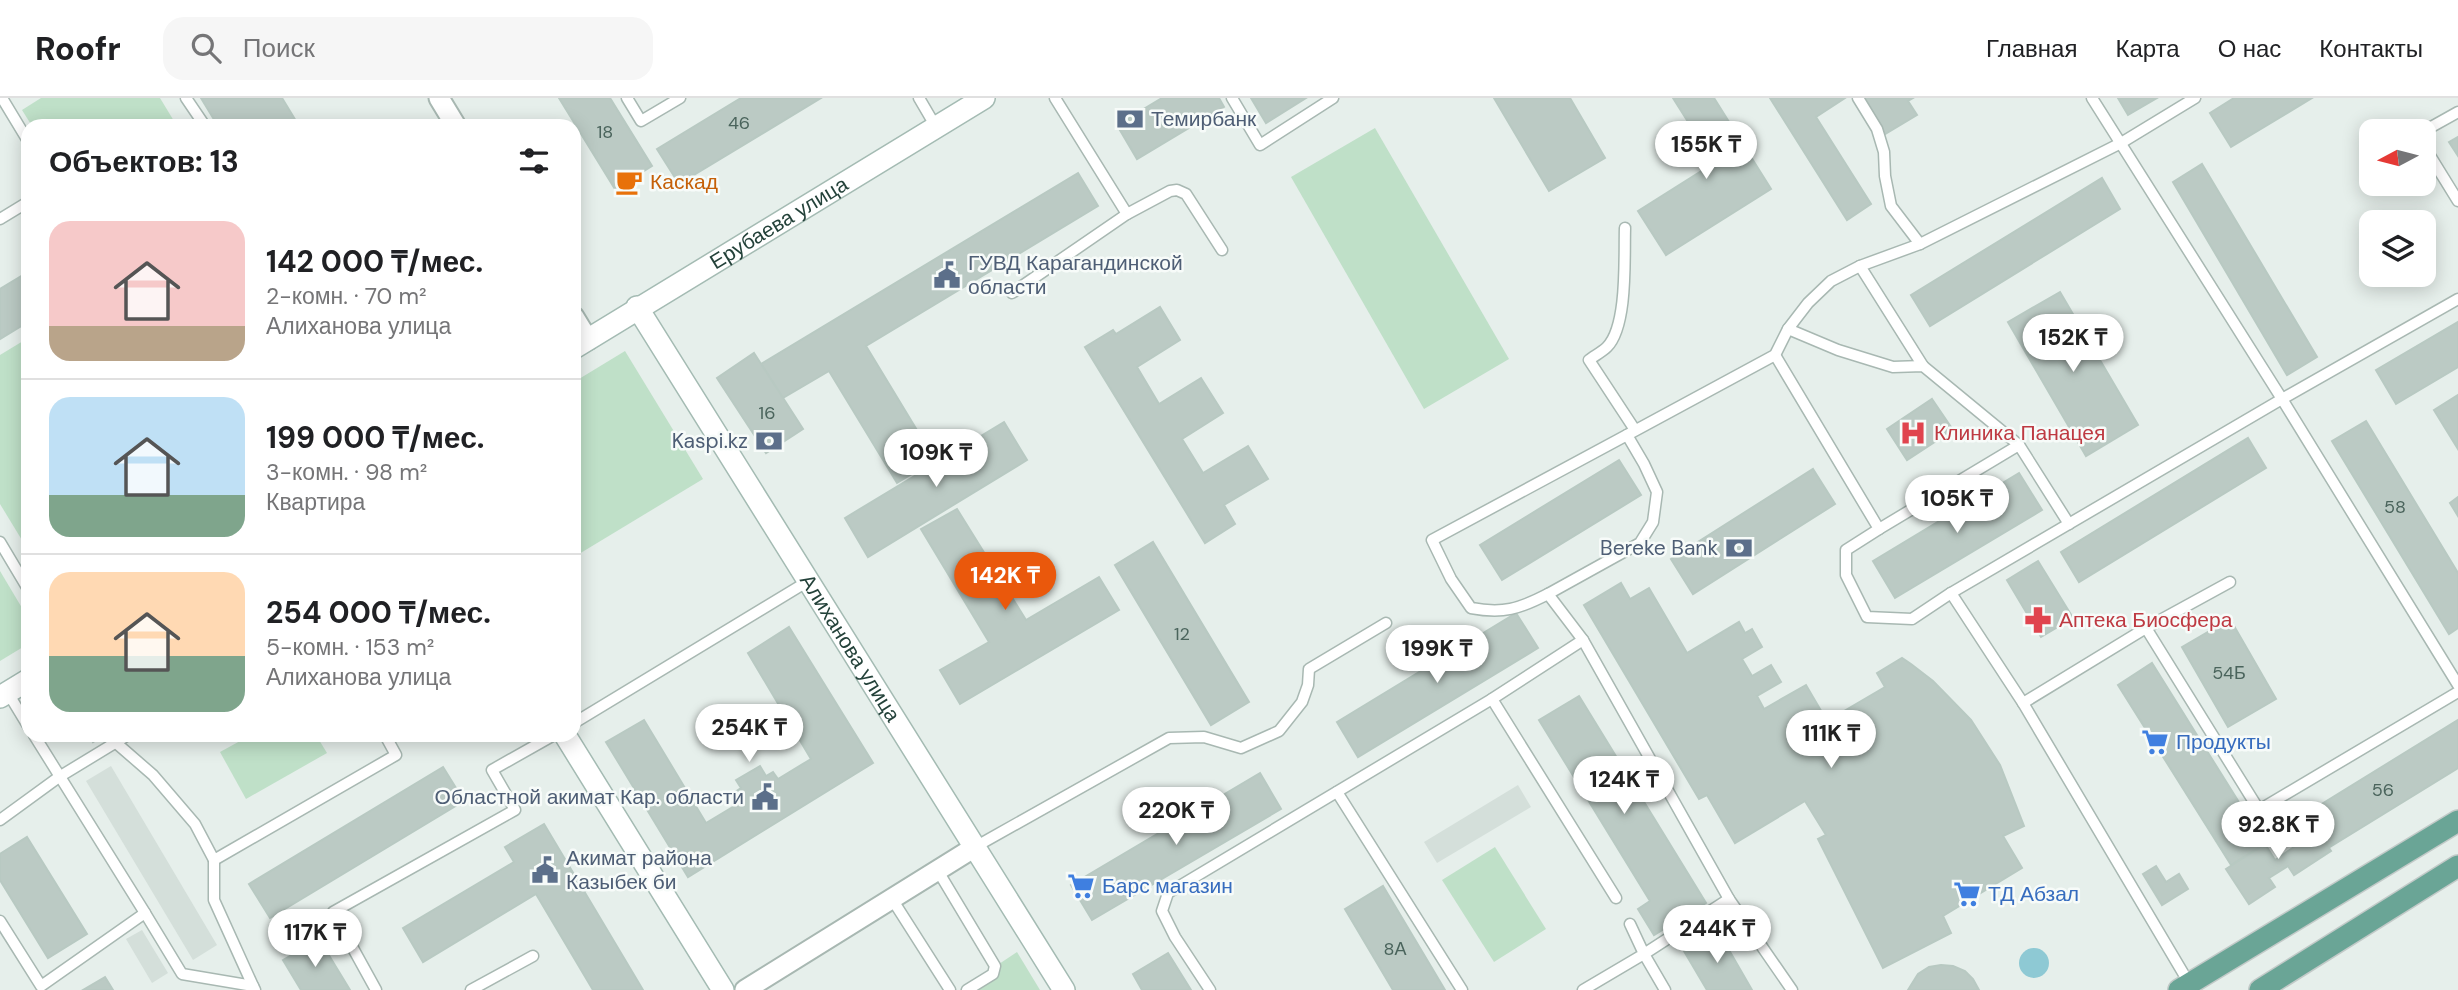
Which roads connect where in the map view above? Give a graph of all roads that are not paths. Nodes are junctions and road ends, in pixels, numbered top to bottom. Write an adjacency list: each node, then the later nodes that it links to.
1 (2, 98): 19 (lane)
2 (186, 98): 15 (lane)
3 (439, 98): 16 (street)
4 (627, 98): 5 (lane)
5 (680, 98)
6 (919, 98): 18 (lane)
7 (984, 98): 18 (street, Ерубаева улица)
8 (1055, 98): 24 (lane)
9 (1232, 98): 10 (lane)
10 (1333, 98)
11 (1858, 98): 27 (lane)
12 (2092, 98): 20 (lane)
13 (2195, 98): 20 (lane)
14 (2458, 112): 17 (lane)
15 (200, 119)
16 (452, 119)
17 (2436, 124)
18 (936, 127): 32 (street, Ерубаева улица)
19 (21, 129)
20 (2121, 143): 27 (lane); 37 (lane)
21 (2436, 165): 22 (lane)
22 (2458, 201)
23 (21, 206): 25 (lane)
24 (1127, 214): 28 (lane); 30 (lane)
25 (0, 219)
26 (1625, 228): 38 (lane)
27 (1920, 244): 29 (lane)
28 (1222, 250)
29 (1860, 266): 33 (lane); 36 (lane)
30 (1012, 293)
31 (2458, 299): 37 (lane)
32 (638, 307): 34 (street, Ерубаева улица); 44 (street, Алиханова улица)
33 (1788, 330): 35 (lane); 36 (lane)
34 (581, 344)
35 (1775, 355): 38 (lane); 41 (lane)
36 (1923, 366): 39 (lane)
37 (2282, 399): 40 (lane); 52 (lane)
38 (1631, 433): 47 (lane); 47 (lane)
39 (2019, 445): 40 (lane); 41 (lane)
40 (2069, 524): 46 (lane)
41 (1879, 529): 46 (lane)
42 (0, 542): 43 (lane)
43 (21, 577)
44 (810, 580): 58 (lane); 68 (street, Алиханова улица)
45 (2230, 582): 49 (lane)
46 (1951, 593): 56 (lane)
47 (1548, 594): 50 (lane)
48 (1386, 623): 68 (lane)
49 (2146, 628): 53 (lane); 56 (lane)
50 (1583, 640): 55 (lane); 74 (lane)
51 (21, 684): 54 (street)
52 (2458, 685)
53 (2458, 692)
54 (4, 695): 57 (lane)
55 (1492, 699): 65 (lane); 72 (lane)
56 (2023, 703): 82 (lane)
57 (21, 717)
58 (581, 719)
59 (38, 742): 64 (lane)
60 (115, 742): 64 (lane); 69 (lane)
61 (388, 742): 69 (lane)
62 (542, 742): 83 (lane)
63 (569, 742): 85 (street)
64 (59, 777): 66 (lane); 75 (lane)
65 (1337, 792): 90 (lane); 91 (lane)
66 (0, 820)
67 (2458, 821): 82 (main road)
68 (975, 847): 71 (street); 89 (street, Алиханова улица)
69 (214, 860): 81 (lane)
70 (2458, 866): 95 (main road)
71 (937, 871): 73 (street); 88 (lane)
72 (1616, 898)
73 (892, 899): 86 (street); 87 (lane)
74 (1730, 899): 78 (lane); 94 (lane)
75 (145, 913): 80 (lane); 81 (lane)
76 (0, 921): 80 (lane)
77 (1630, 924): 78 (lane)
78 (1644, 954): 92 (lane); 93 (lane)
79 (533, 956): 84 (lane)
80 (37, 988)
81 (254, 988)
82 (2187, 988)
83 (376, 990)
84 (471, 990)
85 (723, 990)
86 (745, 990)
87 (950, 990)
88 (967, 990)
89 (1064, 990)
90 (1210, 990)
91 (1462, 990)
92 (1583, 990)
93 (1665, 990)
94 (1792, 990)
95 (2260, 990)

